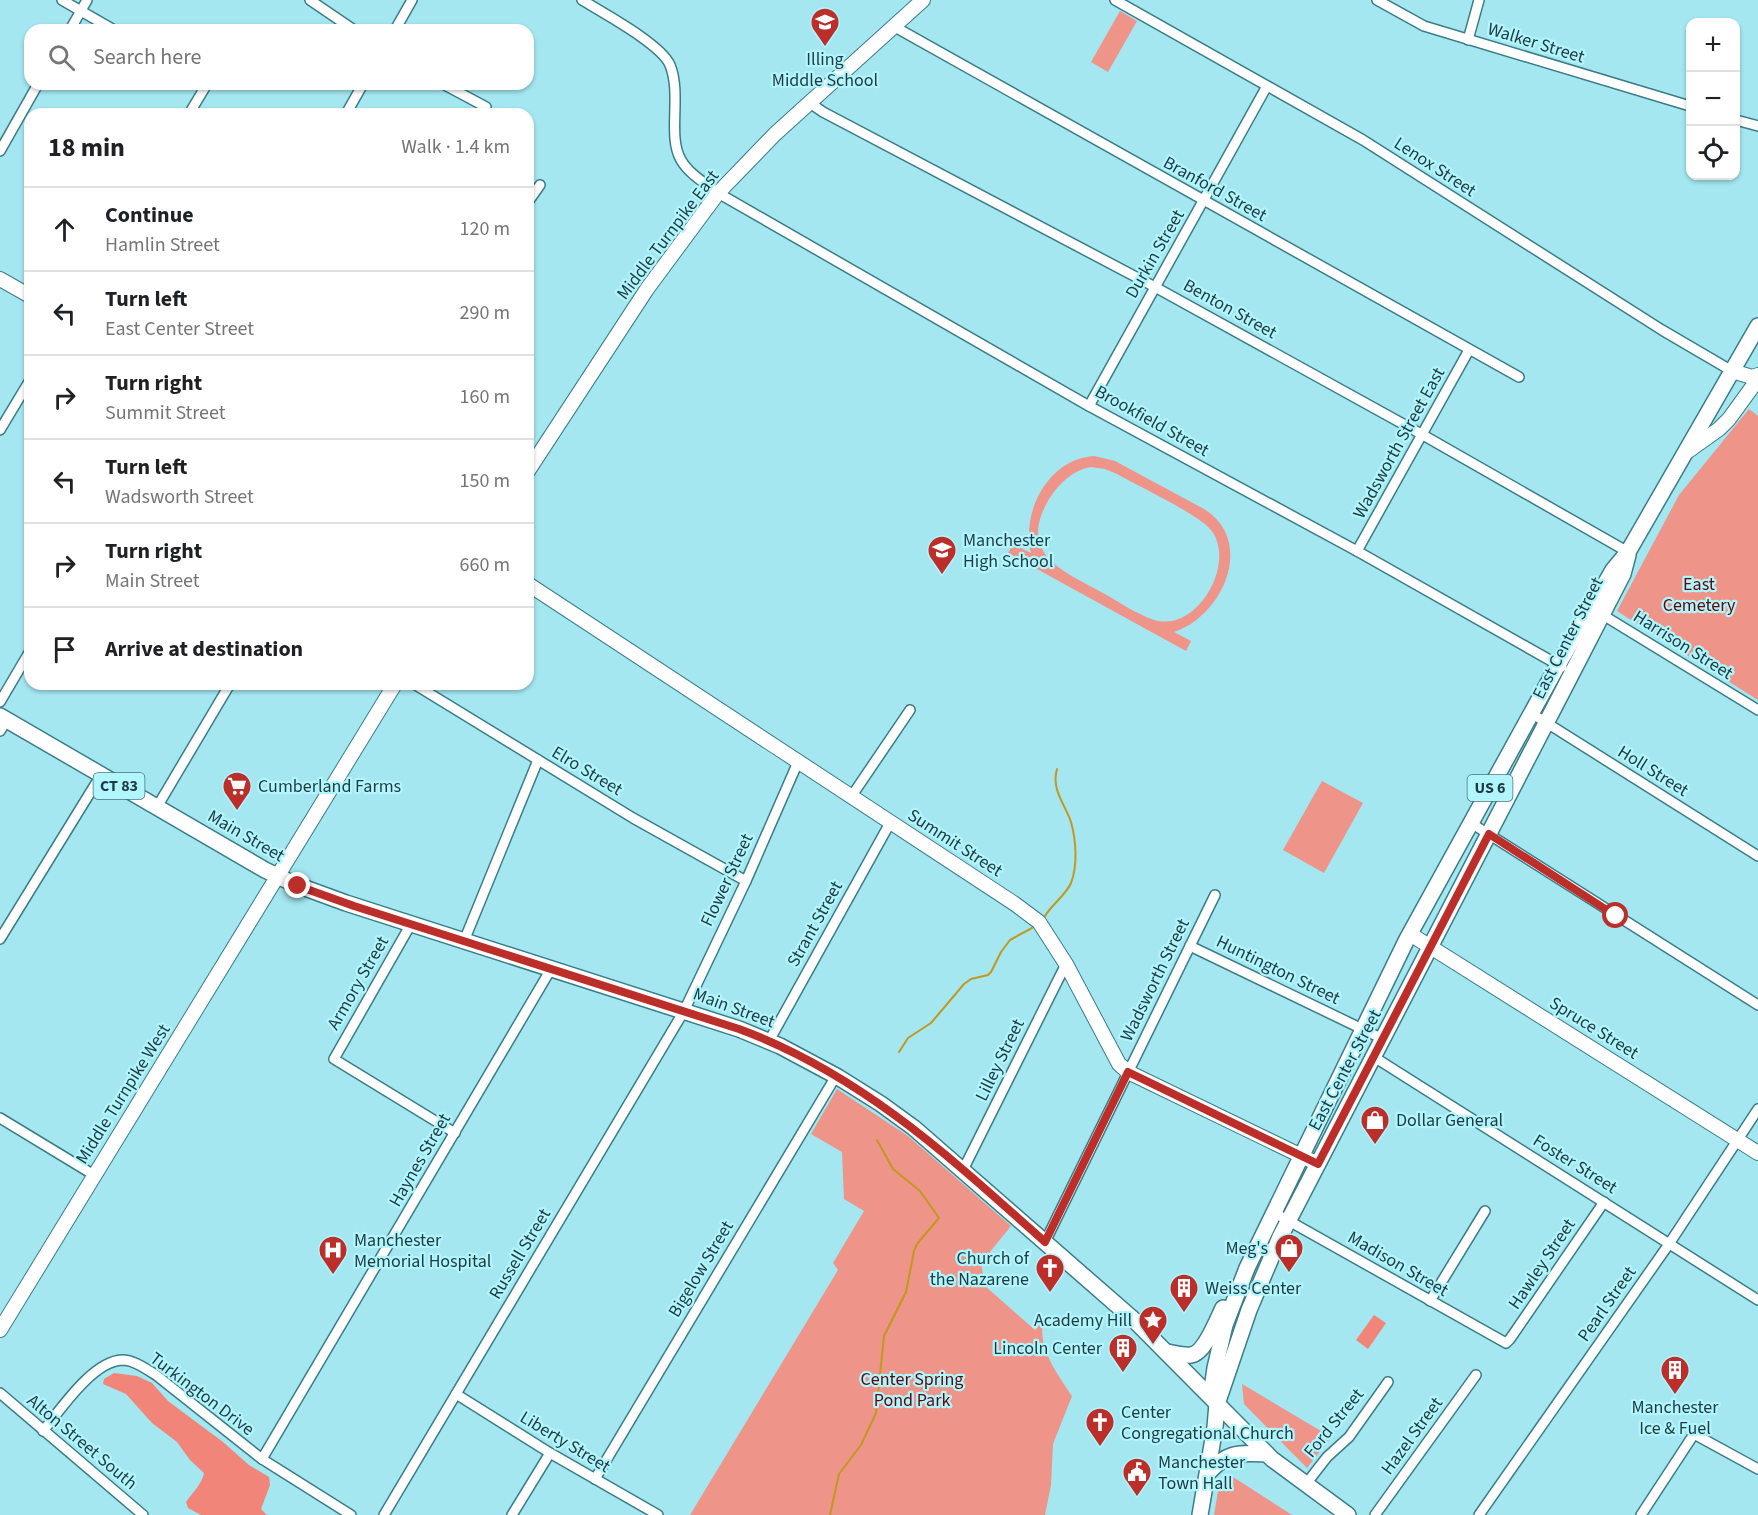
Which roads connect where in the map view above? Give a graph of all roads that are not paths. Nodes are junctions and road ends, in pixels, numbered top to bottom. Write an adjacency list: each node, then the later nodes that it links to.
1 (62, 0): 10 (street)
2 (87, 0): 10 (street)
3 (310, 0): 13 (street)
4 (412, 0): 14 (street)
5 (582, 0): 35 (street, Brookfield Street)
6 (923, 0): 15 (street, Middle Turnpike East)
7 (1115, 0): 17 (street, Lenox Street)
8 (1377, 0): 16 (street, Walker Street)
9 (1479, 0): 16 (street)
10 (81, 11): 11 (street); 12 (street)
11 (73, 24)
12 (104, 24)
13 (345, 24)
14 (398, 24)
15 (895, 27): 22 (street, Middle Turnpike East); 37 (street, Branford Street)
16 (1468, 40): 23 (street, Walker Street)
17 (1267, 86): 37 (street, Durkin Street); 43 (street, Lenox Street)
18 (35, 90): 26 (street)
19 (203, 90): 27 (street)
20 (360, 90): 28 (street)
21 (455, 90): 24 (street)
22 (810, 104): 35 (street, Middle Turnpike East); 39 (street, Benton Street)
23 (1686, 105)
24 (486, 107)
25 (24, 108): 32 (street)
26 (24, 108)
27 (193, 108)
28 (349, 108)
29 (1740, 121): 30 (street)
30 (1758, 126)
31 (0, 127): 32 (street)
32 (10, 133): 33 (street)
33 (0, 151)
34 (540, 185): 36 (street)
35 (718, 193): 47 (street, Brookfield Street); 51 (street, Middle Turnpike East)
36 (534, 194)
37 (1204, 202): 39 (street, Durkin Street); 42 (street, Branford Street)
38 (0, 279): 40 (street)
39 (1155, 287): 47 (street, Durkin Street); 49 (street, Benton Street)
40 (24, 293)
41 (1758, 326): 43 (main road, East Center Street / US 6)
42 (1469, 350): 44 (street, Branford Street); 49 (street, Wadsworth Street East)
43 (1732, 371): 45 (street); 50 (main road, East Center Street / US 6)
44 (1519, 377)
45 (1758, 377): 50 (street)
46 (24, 390): 48 (street)
47 (1089, 406): 52 (street, Brookfield Street)
48 (0, 430)
49 (1423, 435): 52 (street, Wadsworth Street East); 53 (street, Benton Street)
50 (1683, 455): 53 (main road, East Center Street / US 6)
51 (534, 462)
52 (1357, 551): 57 (street, Brookfield Street)
53 (1628, 552): 55 (main road, East Center Street / US 6)
54 (534, 588): 69 (street, Summit Street)
55 (1596, 611): 57 (main road, East Center Street / US 6); 58 (main road, East Center Street / US 6); 64 (street, Harrison Street)
56 (24, 661): 62 (street)
57 (1558, 665): 58 (street, Brookfield Street); 65 (main road, East Center Street / US 6)
58 (1572, 673): 67 (main road, East Center Street / US 6)
59 (223, 690): 72 (street)
60 (391, 690): 77 (street)
61 (424, 690): 68 (street, Elro Street)
62 (0, 702)
63 (910, 710): 71 (street)
64 (1758, 710)
65 (1531, 713): 67 (street, Holl Street); 74 (main road, East Center Street / US 6)
66 (2, 722): 70 (main road, Main Street / CT 83)
67 (1546, 723): 75 (main road, East Center Street / US 6); 76 (street, Holl Street)
68 (538, 760): 78 (street, Elro Street); 83 (street)
69 (798, 762): 71 (street, Summit Street); 78 (street, Flower Street)
70 (101, 775): 72 (main road, Main Street / CT 83); 82 (street)
71 (851, 797): 73 (street, Summit Street)
72 (157, 807): 77 (main road, Main Street / CT 83)
73 (890, 823): 86 (street, Summit Street); 92 (street, Strant Street)
74 (1471, 823): 75 (street); 81 (main road, East Center Street / US 6)
75 (1489, 834): 85 (main road, East Center Street / US 6); 88 (street)
76 (1758, 856)
77 (276, 876): 80 (main road, Main Street / CT 83); 104 (street, Middle Turnpike West)
78 (746, 881): 89 (street, Flower Street)
79 (1215, 895): 84 (street, Wadsworth Street)
80 (411, 924): 83 (main road, Main Street / CT 83); 98 (street, Armory Street)
81 (1410, 934): 85 (street, Spruce Street); 90 (main road, East Center Street / US 6)
82 (0, 939)
83 (464, 941): 87 (main road, Main Street / CT 83)
84 (1190, 946): 90 (street, Huntington Street); 94 (street, Wadsworth Street)
85 (1431, 946): 91 (main road, East Center Street / US 6); 99 (street, Spruce Street)
86 (1066, 964): 94 (street, Summit Street); 103 (street, Lilley Street)
87 (551, 969): 89 (main road, Main Street / CT 83); 98 (street, Haynes Street)
88 (1758, 1005)
89 (684, 1011): 92 (main road, Main Street / CT 83); 121 (street, Russell Street)
90 (1362, 1029): 91 (street, Huntington Street); 101 (main road, East Center Street / US 6)
91 (1383, 1040): 93 (main road, East Center Street / US 6)
92 (769, 1041): 95 (main road, Main Street / CT 83)
93 (1374, 1057): 102 (main road, East Center Street / US 6); 105 (street, Foster Street)
94 (1128, 1072): 101 (street, Summit Street); 109 (street, Wadsworth Street)
95 (836, 1076): 103 (main road, Main Street / CT 83); 129 (street, Bigelow Street)
96 (1758, 1109): 99 (street, Pearl Street)
97 (0, 1118): 104 (street)
98 (455, 1132): 126 (street, Haynes Street)
99 (1738, 1141): 100 (street, Spruce Street); 110 (street, Pearl Street)
100 (1758, 1153)
101 (1301, 1156): 102 (street, Summit Street); 107 (main road, East Center Street / US 6)
102 (1318, 1164): 108 (main road, East Center Street / US 6)
103 (963, 1170): 109 (main road, Main Street / CT 83)
104 (94, 1175): 115 (street, Middle Turnpike West)
105 (1604, 1202): 110 (street, Foster Street); 116 (street, Hawley Street)
106 (1485, 1211): 114 (street)
107 (1273, 1212): 108 (street, Madison Street); 111 (main road, East Center Street / US 6)
108 (1288, 1221): 112 (main road, East Center Street / US 6); 114 (street, Madison Street)
109 (1045, 1242): 117 (main road, Main Street / CT 83)
110 (1669, 1244): 113 (street, Foster Street); 141 (street, Pearl Street)
111 (1239, 1287): 112 (main road); 117 (main road); 122 (main road, East Center Street / US 6)
112 (1255, 1293): 122 (main road, East Center Street / US 6)
113 (1758, 1300)
114 (1430, 1301): 116 (street, Madison Street)
115 (0, 1330)
116 (1507, 1343)
117 (1166, 1352): 122 (main road, Main Street / CT 83)
118 (1476, 1375): 140 (street, Hazel Street)
119 (1388, 1382): 130 (street, Ford Street)
120 (0, 1393): 123 (street, Alton Street South)
121 (456, 1394): 124 (street, Liberty Street); 134 (street, Russell Street)
122 (1217, 1404): 125 (main road, Main Street / CT 83); 128 (main road, US 6)
123 (43, 1431): 126 (street, Turkington Drive); 132 (street, Alton Street South)
124 (550, 1453): 129 (street, Liberty Street); 135 (street)
125 (1267, 1454): 128 (main road); 130 (main road, Main Street / CT 83)
126 (261, 1460): 133 (street, Turkington Drive)
127 (1758, 1469): 142 (street)
128 (1208, 1473): 138 (main road, US 6)
129 (595, 1479): 131 (street, Liberty Street)
130 (1306, 1484): 139 (main road, Main Street / CT 83)
131 (640, 1505): 136 (street); 137 (street, Liberty Street)
132 (143, 1515)
133 (351, 1515)
134 (384, 1515)
135 (512, 1515)
136 (634, 1515)
137 (658, 1515)
138 (1200, 1515)
139 (1348, 1515)
140 (1375, 1515)
141 (1479, 1515)
142 (1641, 1515)

